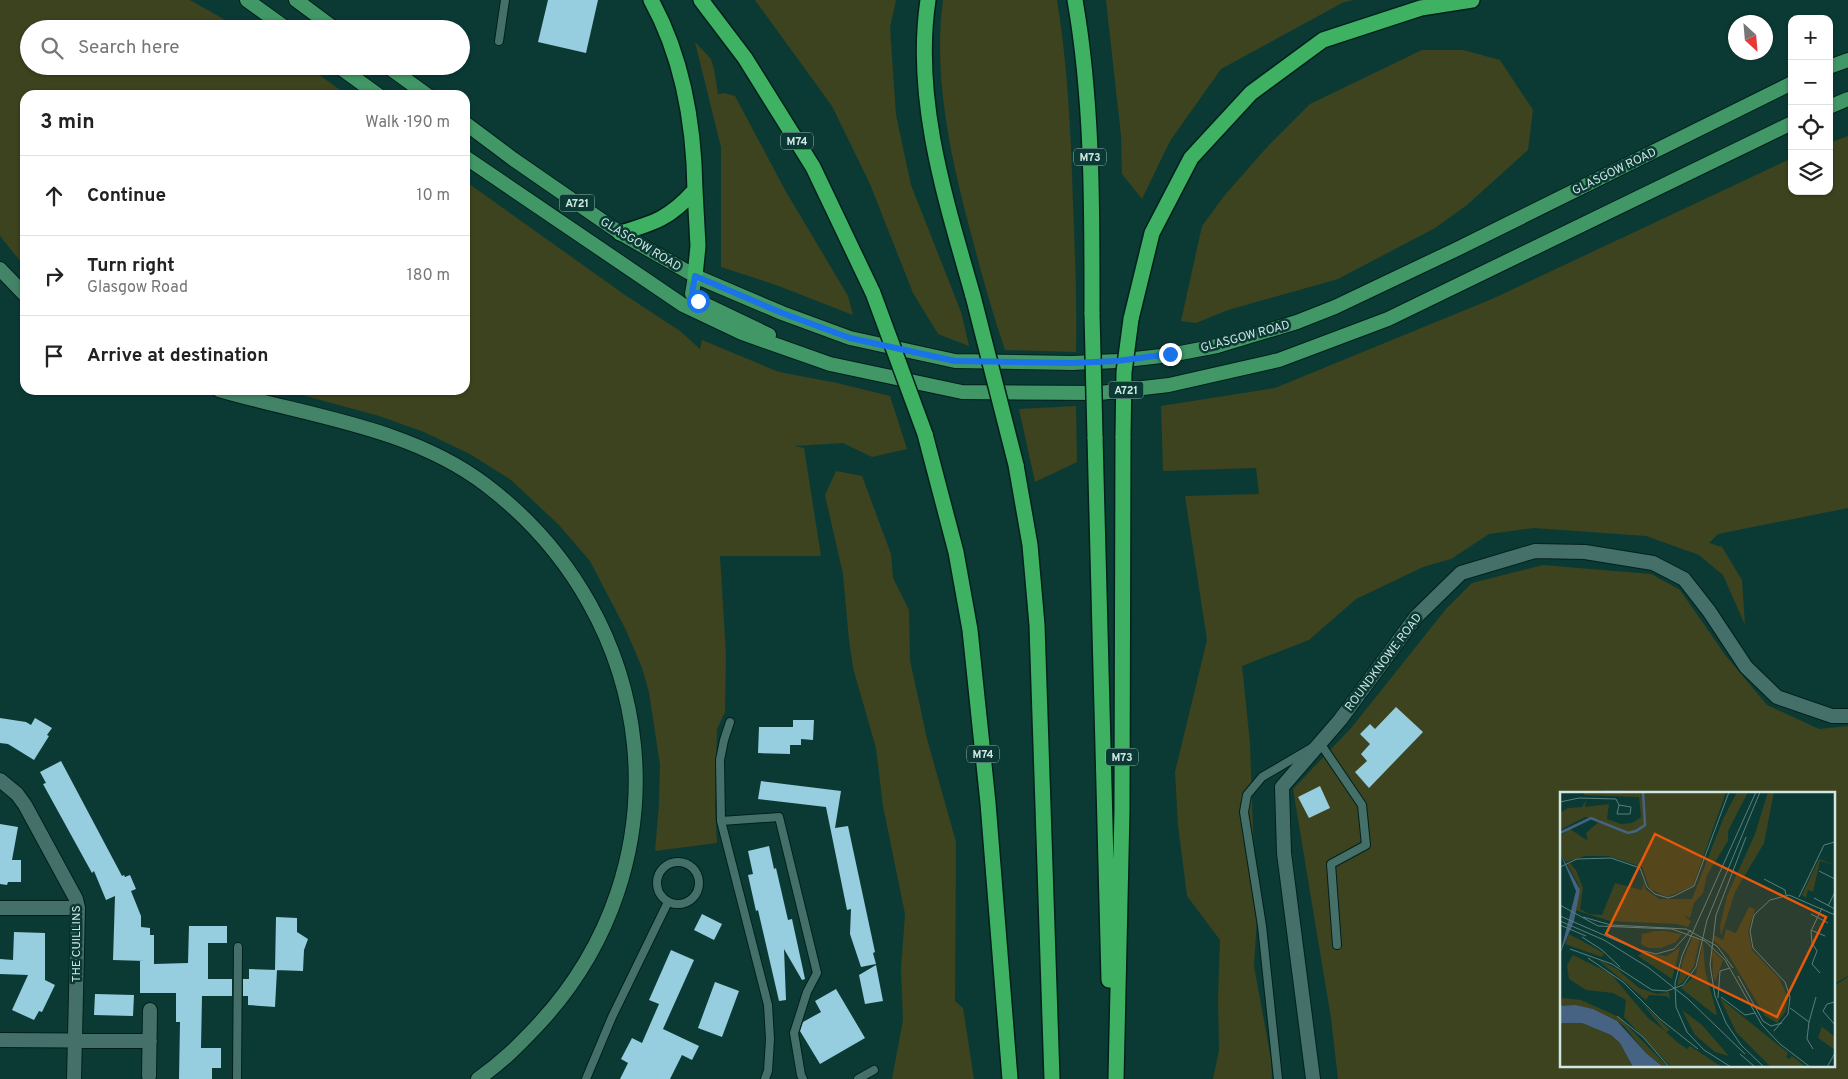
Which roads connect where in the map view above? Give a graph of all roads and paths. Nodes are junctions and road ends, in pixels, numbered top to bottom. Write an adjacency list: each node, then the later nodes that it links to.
1 (247, 0): 9 (main road)
2 (296, 0): 10 (main road)
3 (505, 0): 11 (lane)
4 (651, 0): 24 (highway)
5 (701, 0): 54 (highway, M74, bridge)
6 (928, 0): 55 (highway, bridge)
7 (1075, 0): 56 (highway, M73, bridge)
8 (1472, 0): 57 (highway, M73, bridge)
9 (275, 20)
10 (324, 20)
11 (499, 40)
12 (1848, 60): 13 (main road)
13 (1833, 66)
14 (350, 75): 17 (main road)
15 (400, 75): 18 (main road)
16 (1788, 85): 27 (main road, GLASGOW ROAD / A721)
17 (371, 90)
18 (420, 90)
19 (1848, 99): 20 (main road)
20 (1833, 105)
21 (1788, 125): 29 (main road, GLASGOW ROAD / A721)
22 (470, 127): 25 (main road, GLASGOW ROAD / A721)
23 (470, 160): 29 (main road, GLASGOW ROAD / A721)
24 (695, 190): 25 (highway); 27 (highway)
25 (620, 233): 27 (main road, GLASGOW ROAD / A721)
26 (0, 269): 28 (main road)
27 (695, 276): 29 (main road)
28 (20, 290)
29 (830, 364)
30 (239, 395): 49 (main road)
31 (1848, 716): 33 (street, ROUNDKNOWE ROAD)
32 (730, 722): 35 (lane)
33 (1320, 744): 39 (lane); 58 (lane); 59 (street, ROUNDKNOWE ROAD)
34 (0, 780): 38 (street, THE CUILLINS)
35 (721, 821): 51 (lane); 52 (lane)
36 (668, 902): 36 (lane); 50 (lane)
37 (0, 908): 38 (street)
38 (78, 908): 43 (street, THE CUILLINS)
39 (1337, 945)
40 (238, 947): 48 (lane)
41 (150, 1010): 44 (street)
42 (0, 1040): 43 (street)
43 (74, 1041): 44 (street); 47 (street, THE CUILLINS)
44 (150, 1041): 46 (street)
45 (874, 1070): 53 (lane)
46 (149, 1076)
47 (74, 1079)
48 (237, 1079)
49 (478, 1079)
50 (586, 1079)
51 (765, 1079)
52 (803, 1079)
53 (858, 1079)
54 (1010, 1079)
55 (1052, 1079)
56 (1112, 1079)
57 (1116, 1079)
58 (1278, 1079)
59 (1313, 1079)

